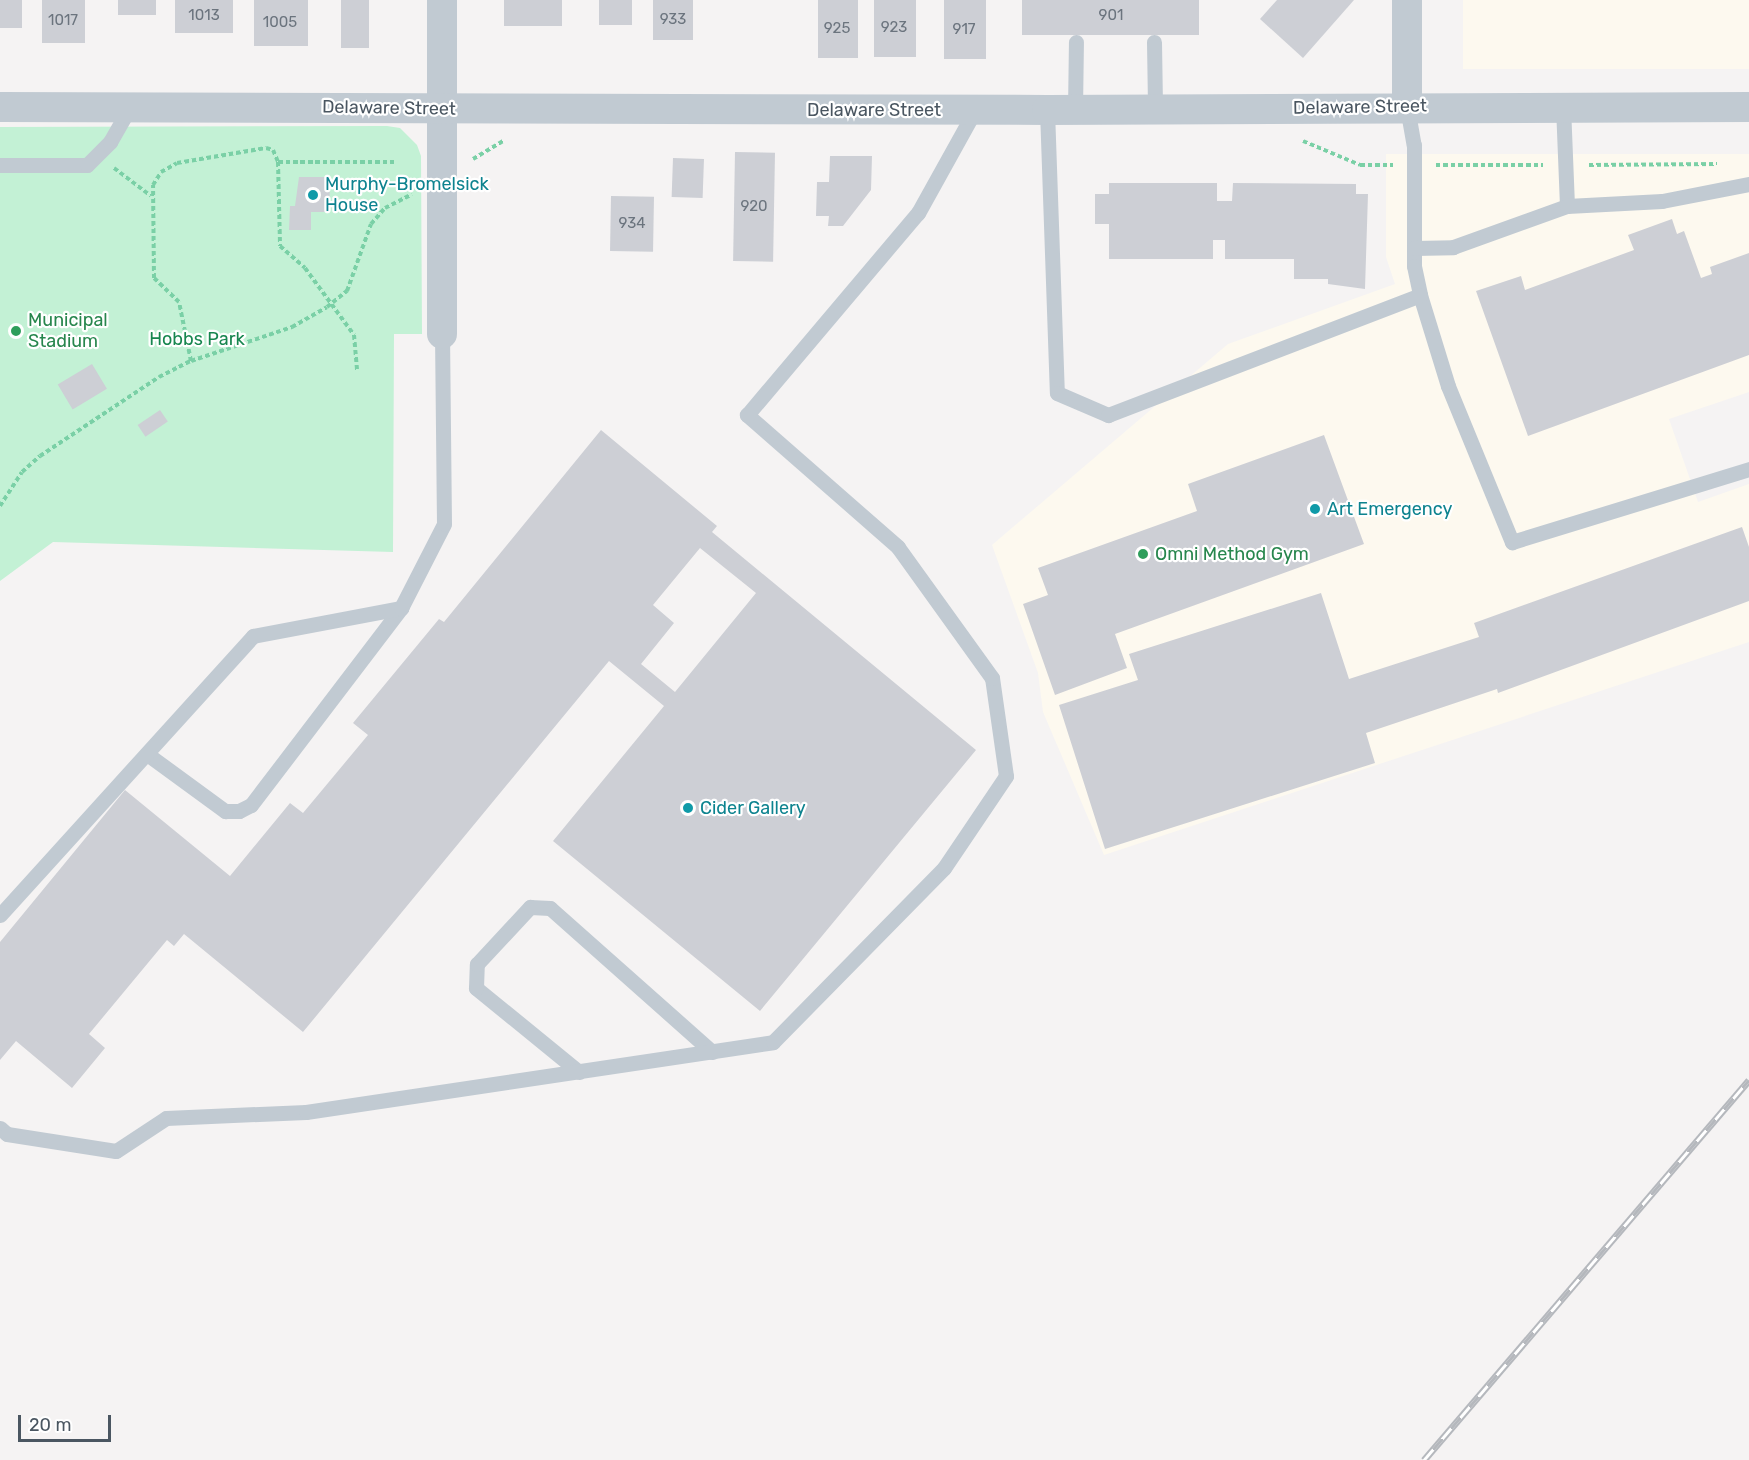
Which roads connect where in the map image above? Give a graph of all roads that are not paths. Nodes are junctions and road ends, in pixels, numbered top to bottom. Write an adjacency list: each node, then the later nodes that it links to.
1 (442, 0): 10 (street)
2 (1407, 0): 9 (street)
3 (1076, 42): 13 (lane)
4 (1154, 42): 11 (lane)
5 (1563, 106): 6 (street, Delaware Street); 9 (street, Delaware Street); 16 (lane)
6 (1749, 106)
7 (0, 107): 8 (street, Delaware Street)
8 (130, 107): 10 (street, Delaware Street); 14 (lane)
9 (1407, 107): 11 (street, Delaware Street); 17 (lane)
10 (442, 108): 12 (street, Delaware Street); 19 (street)
11 (1155, 109): 13 (street, Delaware Street)
12 (975, 110): 13 (street, Delaware Street); 24 (lane)
13 (1061, 110): 18 (lane)
14 (0, 165)
15 (1749, 184): 16 (lane)
16 (1567, 206): 17 (lane)
17 (1414, 248): 18 (lane)
18 (1420, 295): 20 (lane)
19 (442, 334): 21 (lane)
20 (1749, 469)
21 (401, 608): 22 (lane); 22 (lane)
22 (147, 754): 23 (lane)
23 (0, 915)
24 (712, 1052): 25 (lane); 25 (lane)
25 (579, 1072): 26 (lane)
26 (0, 1128)

